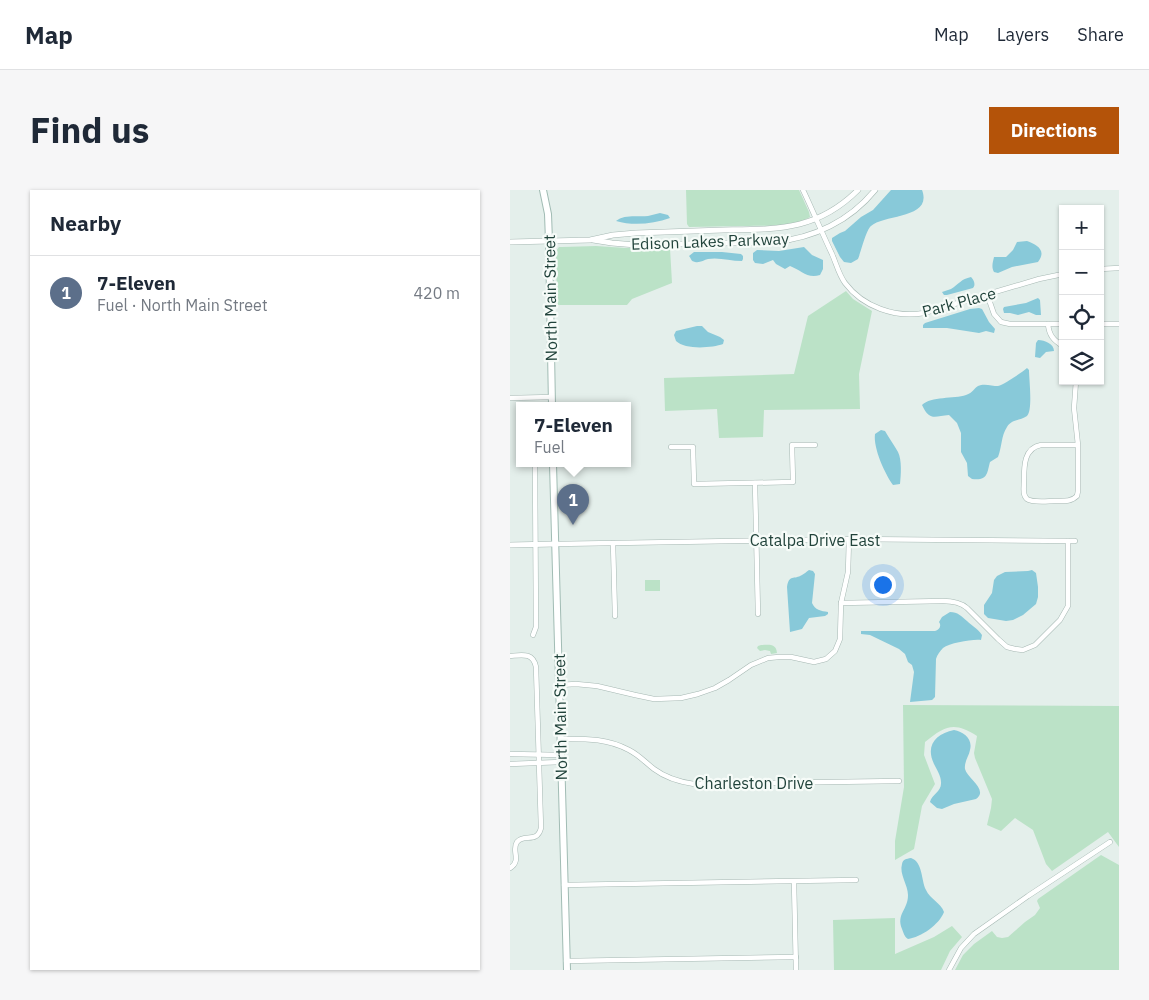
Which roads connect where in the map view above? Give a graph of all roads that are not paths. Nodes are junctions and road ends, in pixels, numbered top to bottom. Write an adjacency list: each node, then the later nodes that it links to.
1 (543, 190): 8 (main road, North Main Street)
2 (804, 190): 5 (street, Park Place)
3 (858, 190): 5 (street, Edison Lakes Parkway)
4 (875, 190): 6 (street, Edison Lakes Parkway)
5 (816, 219): 6 (street, Park Place); 7 (street, Edison Lakes Parkway)
6 (821, 231): 7 (street, Edison Lakes Parkway); 13 (street, Park Place)
7 (590, 240): 8 (street, Edison Lakes Parkway)
8 (549, 241): 9 (street, Edison Lakes Parkway); 20 (main road, North Main Street)
9 (510, 242)
10 (1119, 268): 11 (street)
11 (1104, 269)
12 (1059, 275): 13 (street, Park Place)
13 (987, 294): 14 (street)
14 (1048, 324): 15 (street); 18 (street)
15 (1059, 324)
16 (1104, 324): 17 (street)
17 (1119, 326)
18 (1059, 344)
19 (1076, 385): 24 (street)
20 (552, 397): 21 (street); 22 (main road, North Main Street)
21 (510, 398)
22 (552, 402)
23 (814, 445): 28 (street)
24 (1078, 445): 24 (street)
25 (671, 447): 28 (street)
26 (535, 467): 34 (street)
27 (553, 467): 35 (main road, North Main Street)
28 (755, 483): 30 (street)
29 (849, 539): 30 (street, Catalpa Drive East); 31 (street, Catalpa Drive East); 37 (street)
30 (757, 541): 33 (street, Catalpa Drive East); 38 (street)
31 (1068, 541): 32 (street, Catalpa Drive East); 37 (street)
32 (1075, 541)
33 (614, 543): 35 (street, Catalpa Drive East); 39 (street)
34 (535, 544): 35 (street); 36 (street); 40 (street)
35 (555, 544): 42 (main road, North Main Street)
36 (510, 545)
37 (841, 603): 42 (street)
38 (758, 614)
39 (615, 616)
40 (533, 635)
41 (510, 656): 45 (street)
42 (559, 685): 43 (main road, North Main Street)
43 (560, 740): 46 (main road, North Main Street); 49 (street, Charleston Drive)
44 (510, 754): 45 (street)
45 (538, 755): 46 (street); 47 (street)
46 (561, 758): 47 (street); 54 (main road, North Main Street)
47 (539, 762): 48 (street); 51 (street)
48 (510, 764)
49 (899, 781)
50 (1110, 842): 59 (street)
51 (510, 868)
52 (856, 880): 53 (street)
53 (794, 882): 54 (street); 55 (street)
54 (564, 885): 56 (main road, North Main Street)
55 (796, 957): 56 (street); 58 (street)
56 (566, 961): 57 (main road, North Main Street)
57 (567, 970)
58 (796, 970)
59 (949, 970)

